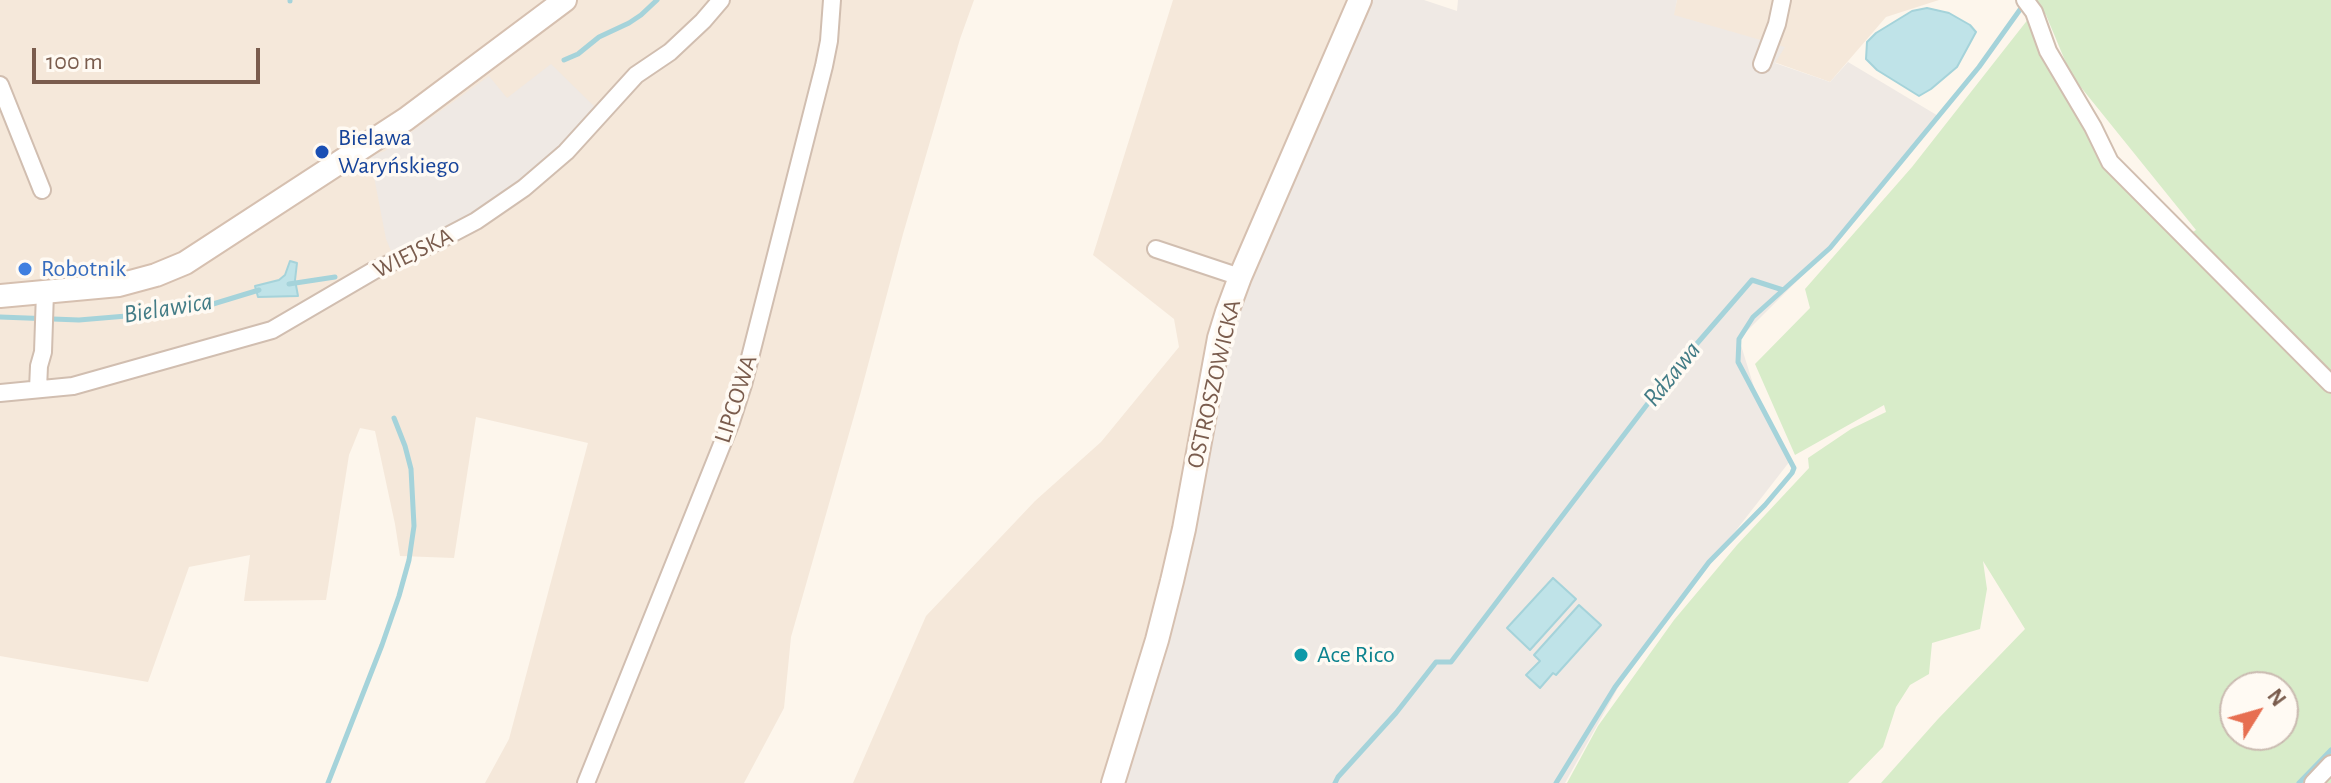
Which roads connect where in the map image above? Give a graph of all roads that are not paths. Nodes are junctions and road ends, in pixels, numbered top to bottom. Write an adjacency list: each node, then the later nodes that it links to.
1 (565, 0): 13 (street)
2 (721, 0): 15 (street, WIEJSKA)
3 (832, 0): 18 (street, LIPCOWA)
4 (1360, 0): 11 (street, OSTROSZOWICKA)
5 (1782, 0): 7 (street)
6 (2028, 4): 14 (street)
7 (1762, 64)
8 (0, 85): 9 (street)
9 (42, 190)
10 (1156, 249): 11 (street)
11 (1240, 277): 19 (street, OSTROSZOWICKA)
12 (0, 296): 13 (street)
13 (44, 311): 15 (street)
14 (2331, 384)
15 (38, 389): 16 (street, WIEJSKA)
16 (0, 393)
17 (2331, 764): 20 (street)
18 (586, 783)
19 (1113, 783)
20 (2313, 783)

